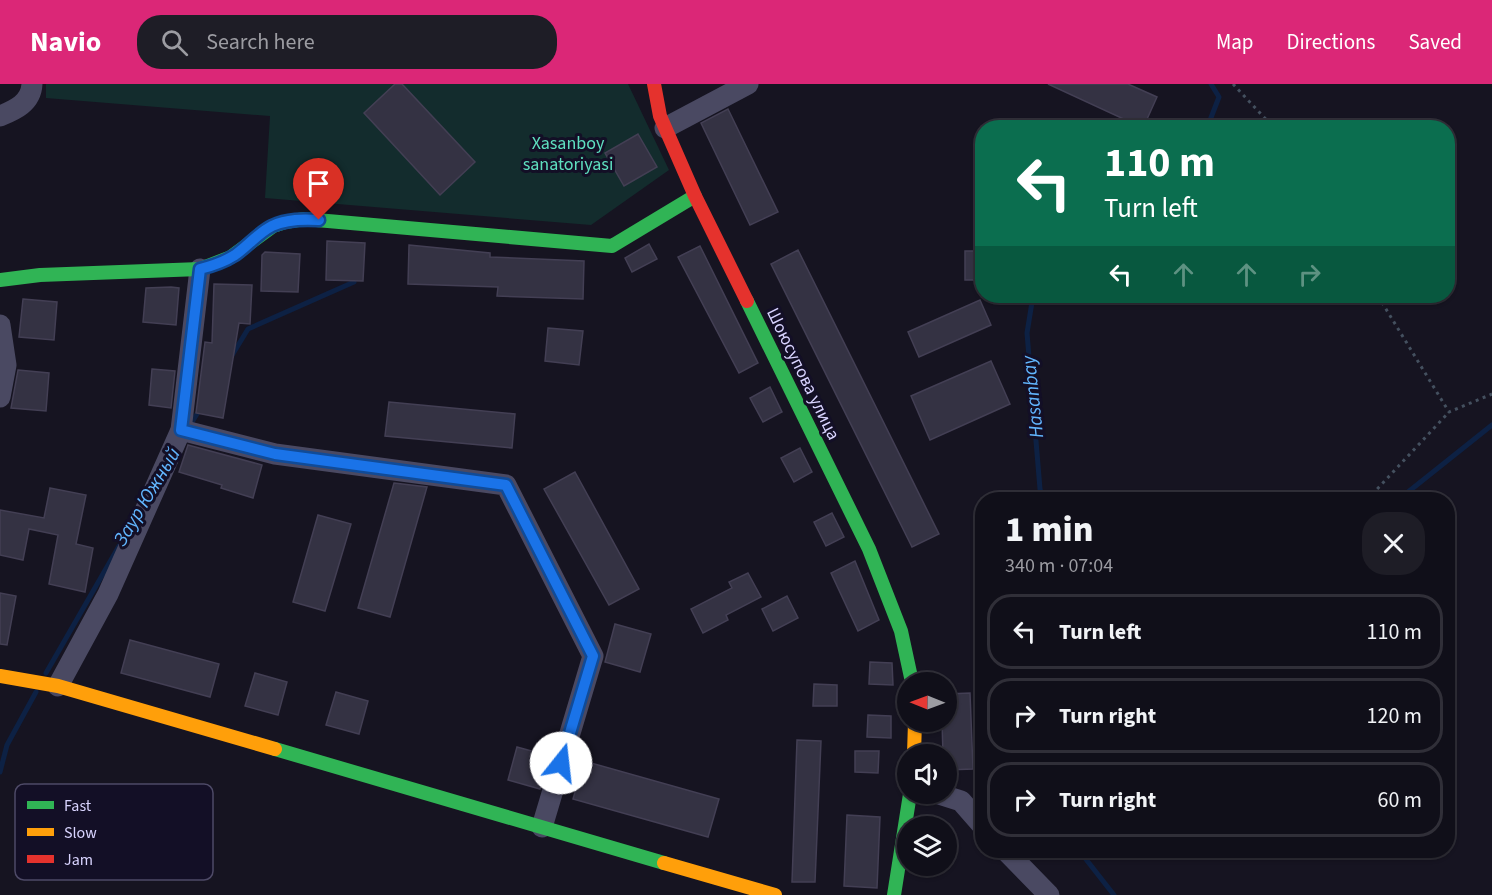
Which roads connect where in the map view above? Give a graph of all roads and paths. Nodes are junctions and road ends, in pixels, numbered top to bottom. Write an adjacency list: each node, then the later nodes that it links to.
1 (32, 84): 5 (street)
2 (654, 84): 7 (street, Шоюсупова улица)
3 (748, 84): 7 (street)
4 (1233, 84): 6 (path)
5 (0, 116)
6 (1267, 120)
7 (665, 128): 8 (street, Шоюсупова улица)
8 (695, 196): 9 (street); 18 (street, Шоюсупова улица)
9 (200, 269): 10 (street); 16 (street)
10 (0, 280)
11 (1382, 303): 15 (path)
12 (0, 325): 14 (street)
13 (1492, 394): 15 (path)
14 (0, 397)
15 (1449, 412): 17 (path)
16 (181, 430): 20 (street); 24 (street)
17 (1374, 492)
18 (910, 672)
19 (0, 676): 20 (street)
20 (58, 686): 24 (street)
21 (957, 800): 23 (street)
22 (908, 804): 27 (street)
23 (975, 817)
24 (542, 827): 26 (street)
25 (1013, 858): 28 (street)
26 (776, 895)
27 (894, 895)
28 (1049, 895)

